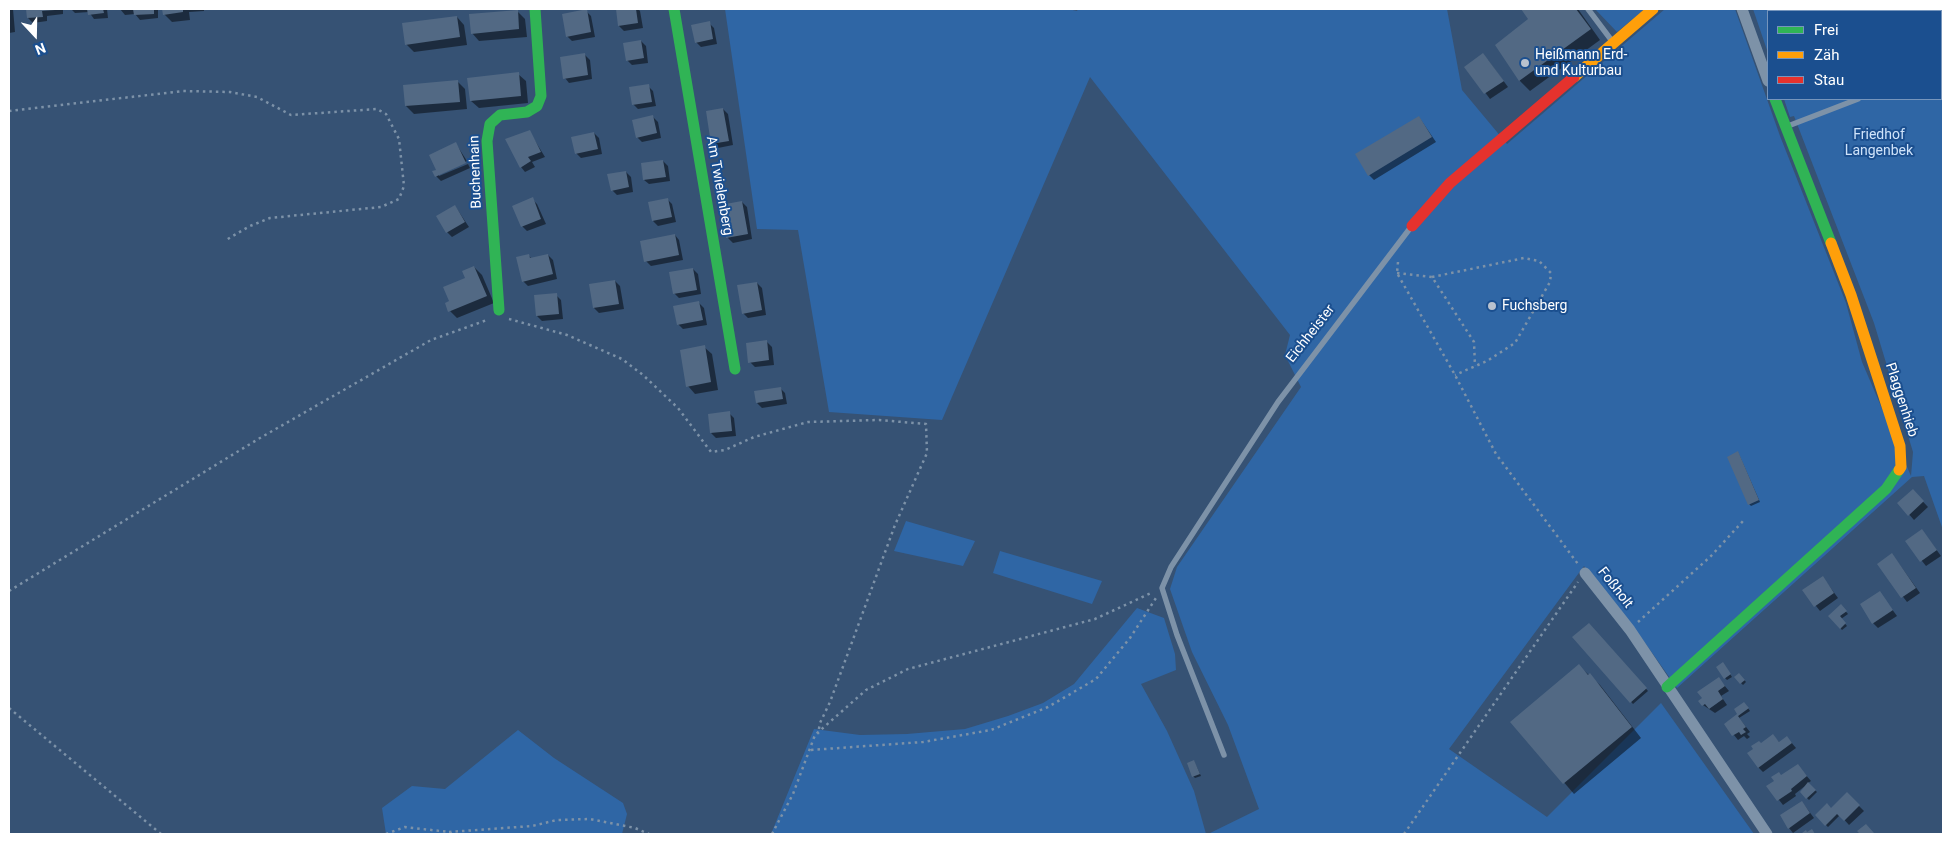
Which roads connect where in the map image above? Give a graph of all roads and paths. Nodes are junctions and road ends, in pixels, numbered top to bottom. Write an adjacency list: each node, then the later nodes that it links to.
1 (535, 9): 17 (street, Buchenhain)
2 (674, 9): 19 (street, Am Twielenberg)
3 (1588, 9): 6 (lane)
4 (1653, 9): 6 (street, Eichheister)
5 (1742, 9): 7 (street)
6 (1613, 43): 12 (street, Eichheister)
7 (1767, 78)
8 (1775, 100): 11 (street, Plaggenhieb)
9 (1855, 100): 11 (lane)
10 (9, 111): 13 (path)
11 (1785, 127): 26 (street, Plaggenhieb)
12 (1412, 226): 14 (lane, Eichheister)
13 (226, 240)
14 (1400, 243): 15 (path); 23 (lane, Eichheister)
15 (1397, 273): 16 (path); 20 (path)
16 (1432, 277): 18 (path); 18 (path)
17 (499, 313): 24 (path); 28 (path)
18 (1475, 366): 20 (path)
19 (734, 368)
20 (1456, 375): 22 (path)
21 (1743, 521): 25 (path)
22 (1585, 573): 25 (street, Foßholt); 36 (path, Foßholt)
23 (1162, 588): 28 (path); 29 (path); 30 (lane)
24 (9, 591)
25 (1630, 630): 26 (street, Foßholt)
26 (1667, 687): 37 (street, Foßholt)
27 (9, 708): 32 (path)
28 (818, 734): 29 (path)
29 (810, 750): 35 (path)
30 (1224, 755)
31 (451, 833): 33 (path); 34 (path)
32 (161, 834)
33 (386, 834)
34 (649, 834)
35 (772, 834)
36 (1404, 834)
37 (1768, 834)

